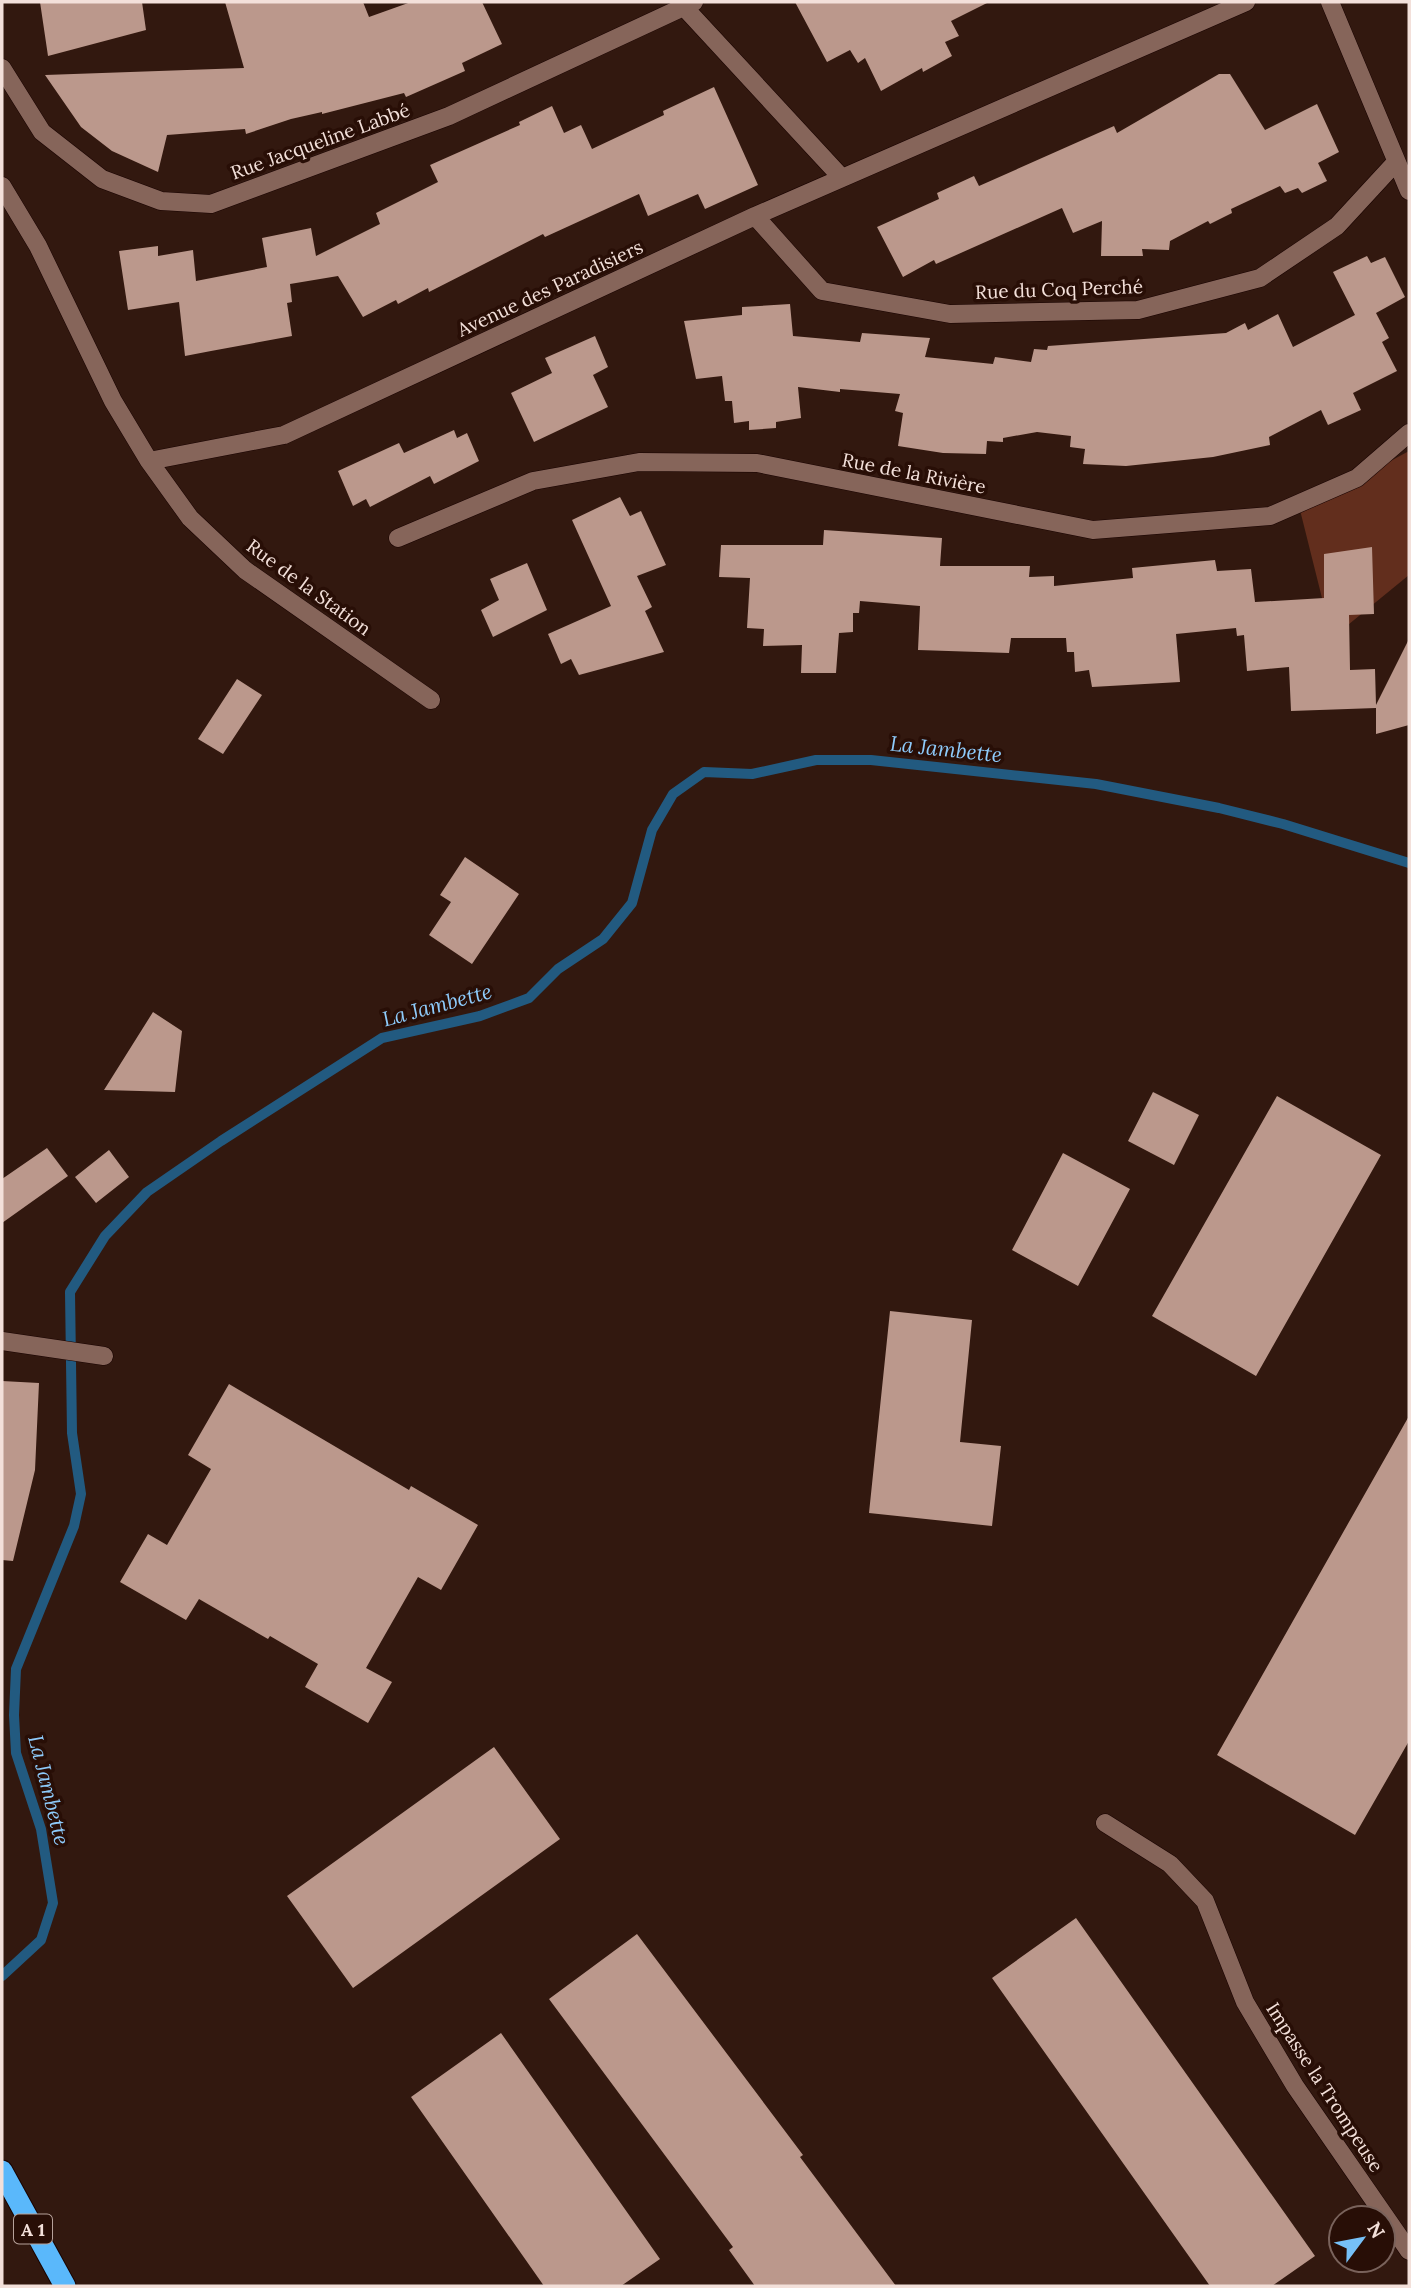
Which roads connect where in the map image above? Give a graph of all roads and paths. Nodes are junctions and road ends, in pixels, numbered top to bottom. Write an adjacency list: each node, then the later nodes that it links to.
1 (1246, 2): 6 (street, Avenue des Paradisiers)
2 (1330, 2): 5 (street)
3 (689, 5): 4 (street, Rue Jacqueline Labbé); 6 (street, Rue Jacqueline Labbé)
4 (2, 68)
5 (1395, 162): 8 (street); 9 (street, Rue du Coq Perché)
6 (842, 178): 9 (street, Avenue des Paradisiers)
7 (2, 186): 11 (street)
8 (1409, 191)
9 (755, 216): 11 (street, Avenue des Paradisiers)
10 (1409, 433): 12 (street, Rue de la Rivière)
11 (149, 461): 13 (street, Rue de la Station)
12 (398, 538)
13 (431, 700)
14 (2, 1341): 15 (street)
15 (104, 1356)
16 (1105, 1823): 18 (street, Impasse la Trompeuse)
17 (2, 2171): 19 (highway, A 1)
18 (1409, 2251)
19 (65, 2286)

